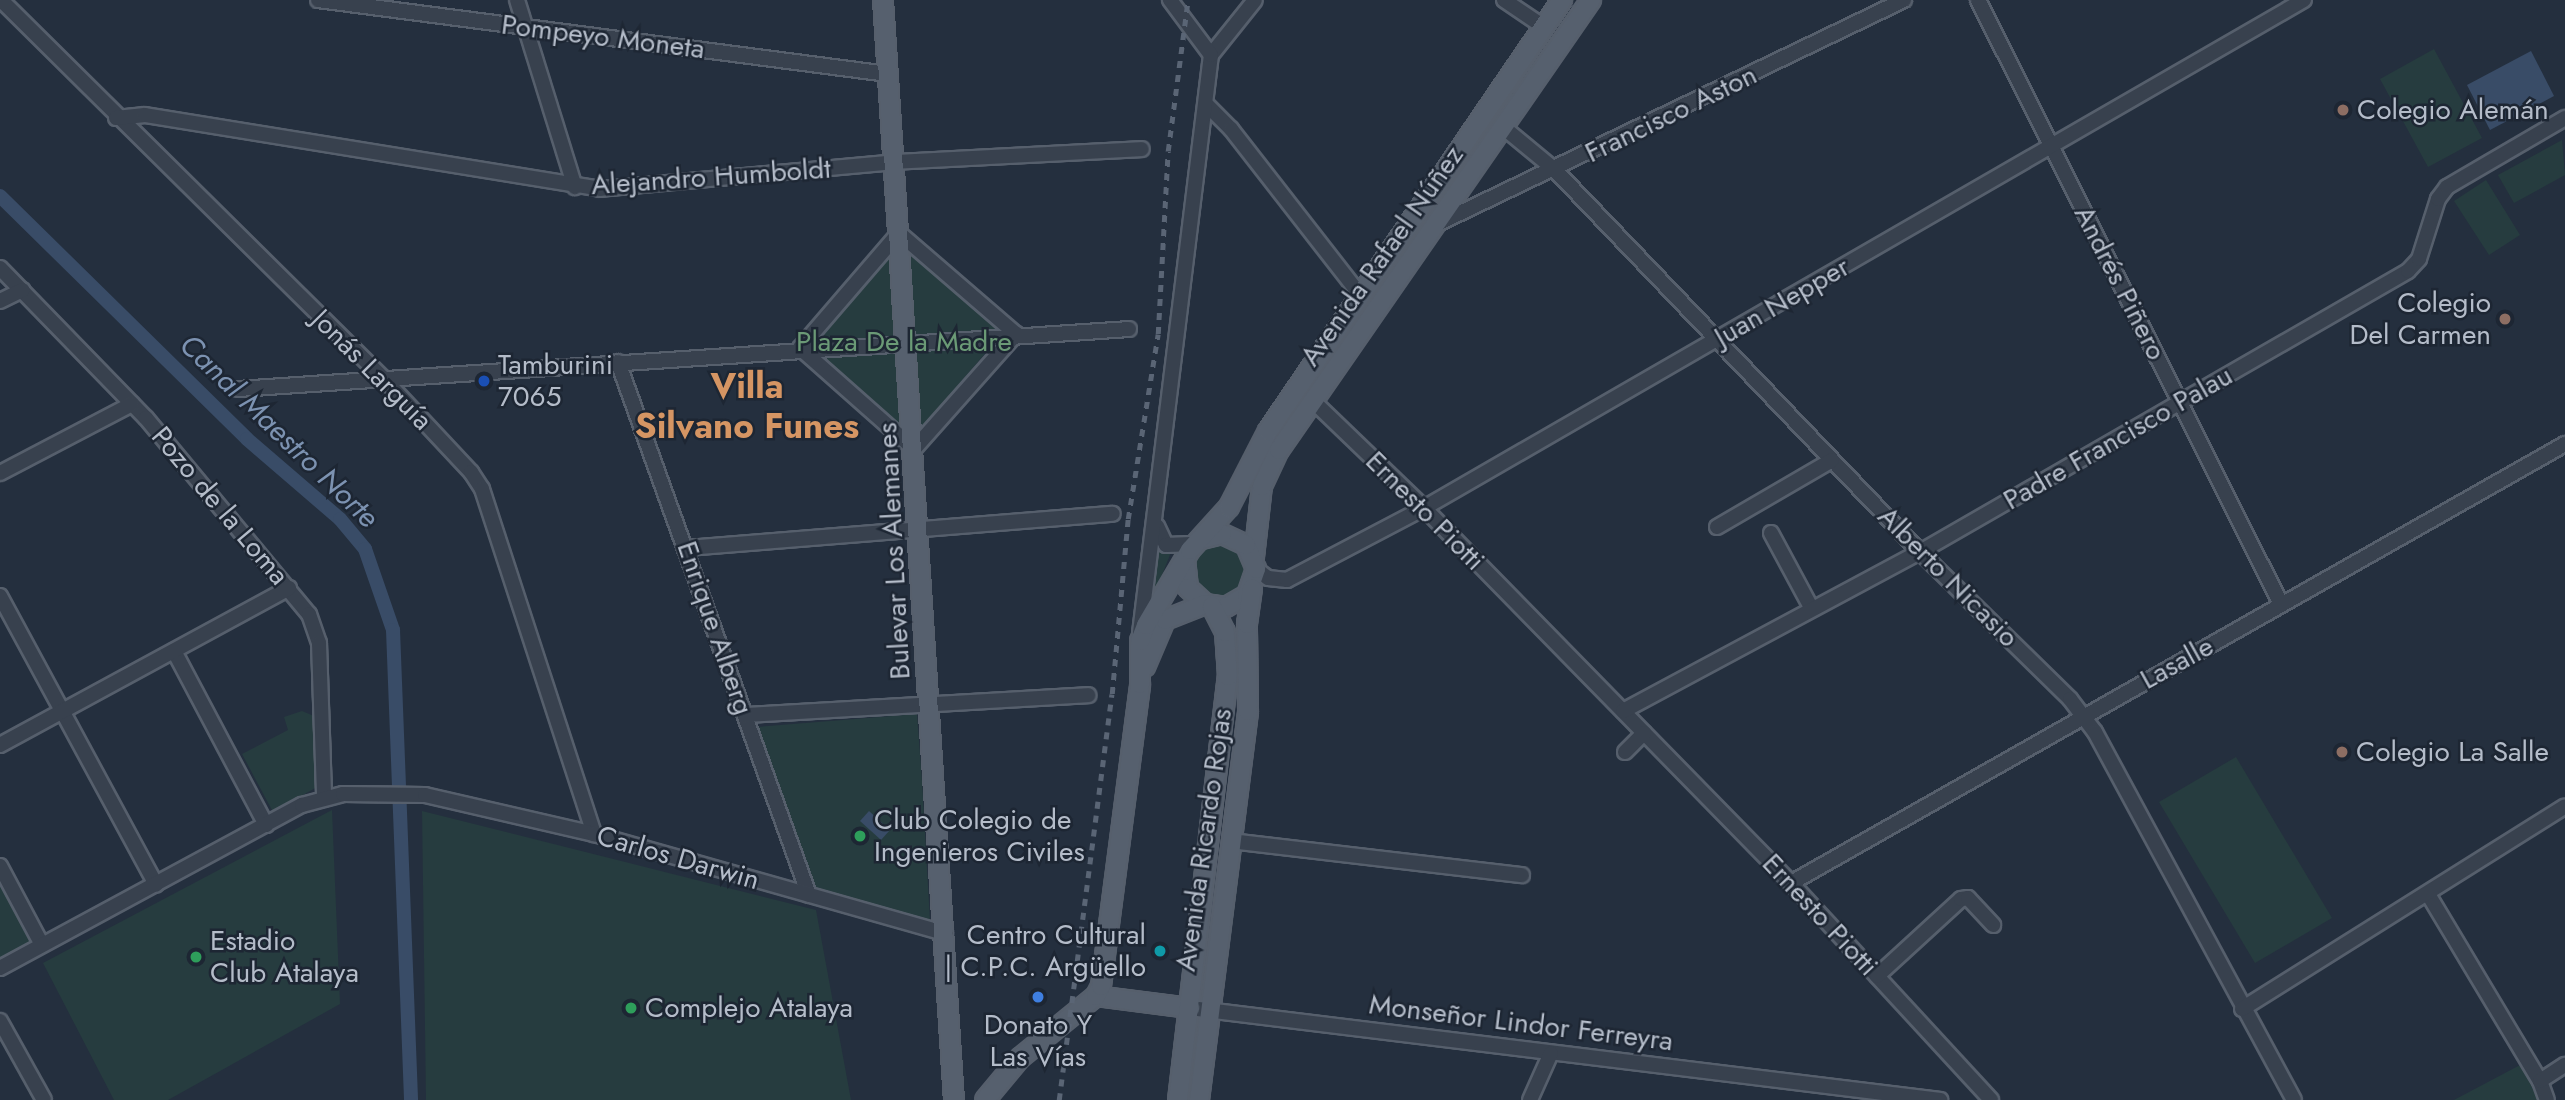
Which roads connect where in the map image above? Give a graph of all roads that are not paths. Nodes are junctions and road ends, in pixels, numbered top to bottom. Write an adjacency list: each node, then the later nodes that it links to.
1 (1, 0): 18 (street, Jonás Larguía)
2 (318, 0): 14 (street, Pompeyo Moneta)
3 (517, 0): 14 (street)
4 (883, 0): 16 (main road, Bulevar Los Alemanes)
5 (1170, 0): 15 (street)
6 (1255, 0): 15 (street)
7 (1504, 0): 13 (street)
8 (1562, 0): 13 (main road, Avenida Rafael Núñez)
9 (1591, 0): 20 (main road, Avenida Rafael Núñez)
10 (1904, 0): 25 (street, Francisco Aston)
11 (1978, 0): 21 (street, Andrés Piñero)
12 (2304, 0): 21 (street, Juan Nepper)
13 (1544, 26): 23 (main road); 31 (main road, Avenida Rafael Núñez)
14 (525, 27): 16 (street, Pompeyo Moneta); 26 (street)
15 (1212, 55): 17 (street)
16 (888, 74): 24 (main road, Bulevar Los Alemanes)
17 (1208, 106): 31 (street); 50 (street)
18 (116, 118): 26 (street, Alejandro Humboldt); 39 (street, Jonás Larguía)
19 (2565, 118): 42 (street, Padre Francisco Palau)
20 (1503, 127): 23 (main road, Avenida Rafael Núñez); 25 (street, Alberto Nicasio)
21 (2051, 147): 35 (street, Juan Nepper); 42 (street, Andrés Piñero)
22 (1142, 149): 24 (street, Alejandro Humboldt)
23 (1486, 152): 27 (main road, Avenida Rafael Núñez)
24 (894, 162): 26 (street, Alejandro Humboldt); 28 (main road, Bulevar Los Alemanes)
25 (1555, 170): 27 (street, Francisco Aston); 35 (street, Alberto Nicasio)
26 (575, 187)
27 (1437, 224): 41 (main road, Avenida Rafael Núñez)
28 (899, 233): 34 (street); 36 (main road, Bulevar Los Alemanes); 37 (street)
29 (0, 268): 30 (street, Pozo de la Loma)
30 (23, 290): 32 (street); 43 (street, Pozo de la Loma)
31 (1360, 295): 55 (main road, Avenida Rafael Núñez)
32 (0, 302)
33 (1129, 329): 34 (street)
34 (1016, 334): 36 (street); 45 (street)
35 (1717, 339): 46 (street, Alberto Nicasio); 48 (street, Juan Nepper)
36 (909, 341): 37 (street); 45 (main road, Bulevar Los Alemanes)
37 (800, 348): 38 (street); 45 (street)
38 (618, 362): 39 (street); 54 (street, Enrique Alberg)
39 (383, 378): 40 (street); 79 (street, Jonás Larguía)
40 (238, 389)
41 (1313, 401): 48 (street, Ernesto Piotti); 57 (main road, Avenida Rafael Núñez)
42 (2181, 402): 56 (street, Padre Francisco Palau); 61 (street, Andrés Piñero)
43 (132, 404): 47 (street); 58 (street, Pozo de la Loma)
44 (2565, 444): 61 (street, Lasalle)
45 (914, 449): 52 (main road, Bulevar Los Alemanes)
46 (1832, 460): 51 (street); 56 (street, Alberto Nicasio)
47 (0, 473)
48 (1424, 508): 57 (street, Juan Nepper); 69 (street, Ernesto Piotti)
49 (1112, 514): 52 (street)
50 (1156, 524): 55 (street); 64 (street)
51 (1717, 527)
52 (918, 529): 54 (street); 68 (main road, Bulevar Los Alemanes)
53 (1770, 533): 63 (street)
54 (687, 548): 71 (street, Enrique Alberg)
55 (1193, 548): 57 (main road); 62 (main road); 64 (main road, Avenida Rafael Núñez)
56 (1920, 552): 63 (street, Padre Francisco Palau); 72 (street, Alberto Nicasio)
57 (1255, 563): 59 (main road, Avenida Rafael Núñez)
58 (289, 588): 65 (street); 76 (street, Pozo de la Loma)
59 (1252, 588): 62 (main road, Avenida Rafael Núñez); 80 (main road, Avenida Ricardo Rojas)
60 (0, 596): 70 (street)
61 (2281, 604): 72 (street, Lasalle)
62 (1208, 605): 66 (main road, Avenida Rafael Núñez); 96 (main road, Avenida Ricardo Rojas)
63 (1812, 608): 69 (street, Padre Francisco Palau)
64 (1140, 641): 66 (main road, Avenida Rafael Núñez)
65 (174, 651): 70 (street); 78 (street)
66 (1140, 684): 90 (main road, Avenida Rafael Núñez)
67 (1087, 695): 68 (street)
68 (930, 703): 71 (street); 88 (main road, Bulevar Los Alemanes)
69 (1623, 711): 73 (street, Ernesto Piotti)
70 (62, 712): 74 (street); 84 (street)
71 (746, 715): 86 (street, Enrique Alberg)
72 (2083, 715): 83 (street, Lasalle); 95 (street, Alberto Nicasio)
73 (1644, 733): 75 (street); 83 (street, Ernesto Piotti)
74 (0, 745)
75 (1625, 752)
76 (324, 797): 78 (street); 79 (street, Carlos Darwin)
77 (2565, 806): 85 (street)
78 (266, 825): 84 (street)
79 (594, 834): 86 (street, Carlos Darwin)
80 (1231, 841): 82 (street); 96 (main road, Avenida Ricardo Rojas)
81 (0, 866): 89 (street)
82 (1522, 874)
83 (1791, 883): 92 (street, Ernesto Piotti)
84 (156, 885): 89 (street)
85 (2428, 894): 95 (street); 101 (street)
86 (809, 895): 88 (street, Carlos Darwin)
87 (1993, 925): 92 (street)
88 (944, 933): 100 (main road, Bulevar Los Alemanes)
89 (42, 945): 91 (street)
90 (1108, 959): 93 (main road, Avenida Rafael Núñez); 94 (main road)
91 (0, 968)
92 (1877, 976): 110 (street, Ernesto Piotti)
93 (1096, 996): 94 (main road, Monseñor Lindor Ferreyra); 102 (main road)
94 (1131, 1001): 96 (main road, Monseñor Lindor Ferreyra)
95 (2242, 1009): 111 (street, Alberto Nicasio)
96 (1199, 1010): 98 (street, Monseñor Lindor Ferreyra); 106 (main road, Avenida Ricardo Rojas); 107 (main road, Avenida Ricardo Rojas)
97 (0, 1021): 103 (street)
98 (1551, 1053): 108 (street); 109 (street, Monseñor Lindor Ferreyra)
99 (2565, 1065): 101 (street)
100 (953, 1073): 104 (main road, Bulevar Los Alemanes); 105 (main road)
101 (2540, 1081): 112 (street)
102 (984, 1098)
103 (44, 1100)
104 (954, 1100)
105 (970, 1100)
106 (1178, 1100)
107 (1199, 1100)
108 (1530, 1100)
109 (1940, 1100)
110 (1991, 1100)
111 (2294, 1100)
112 (2547, 1100)

